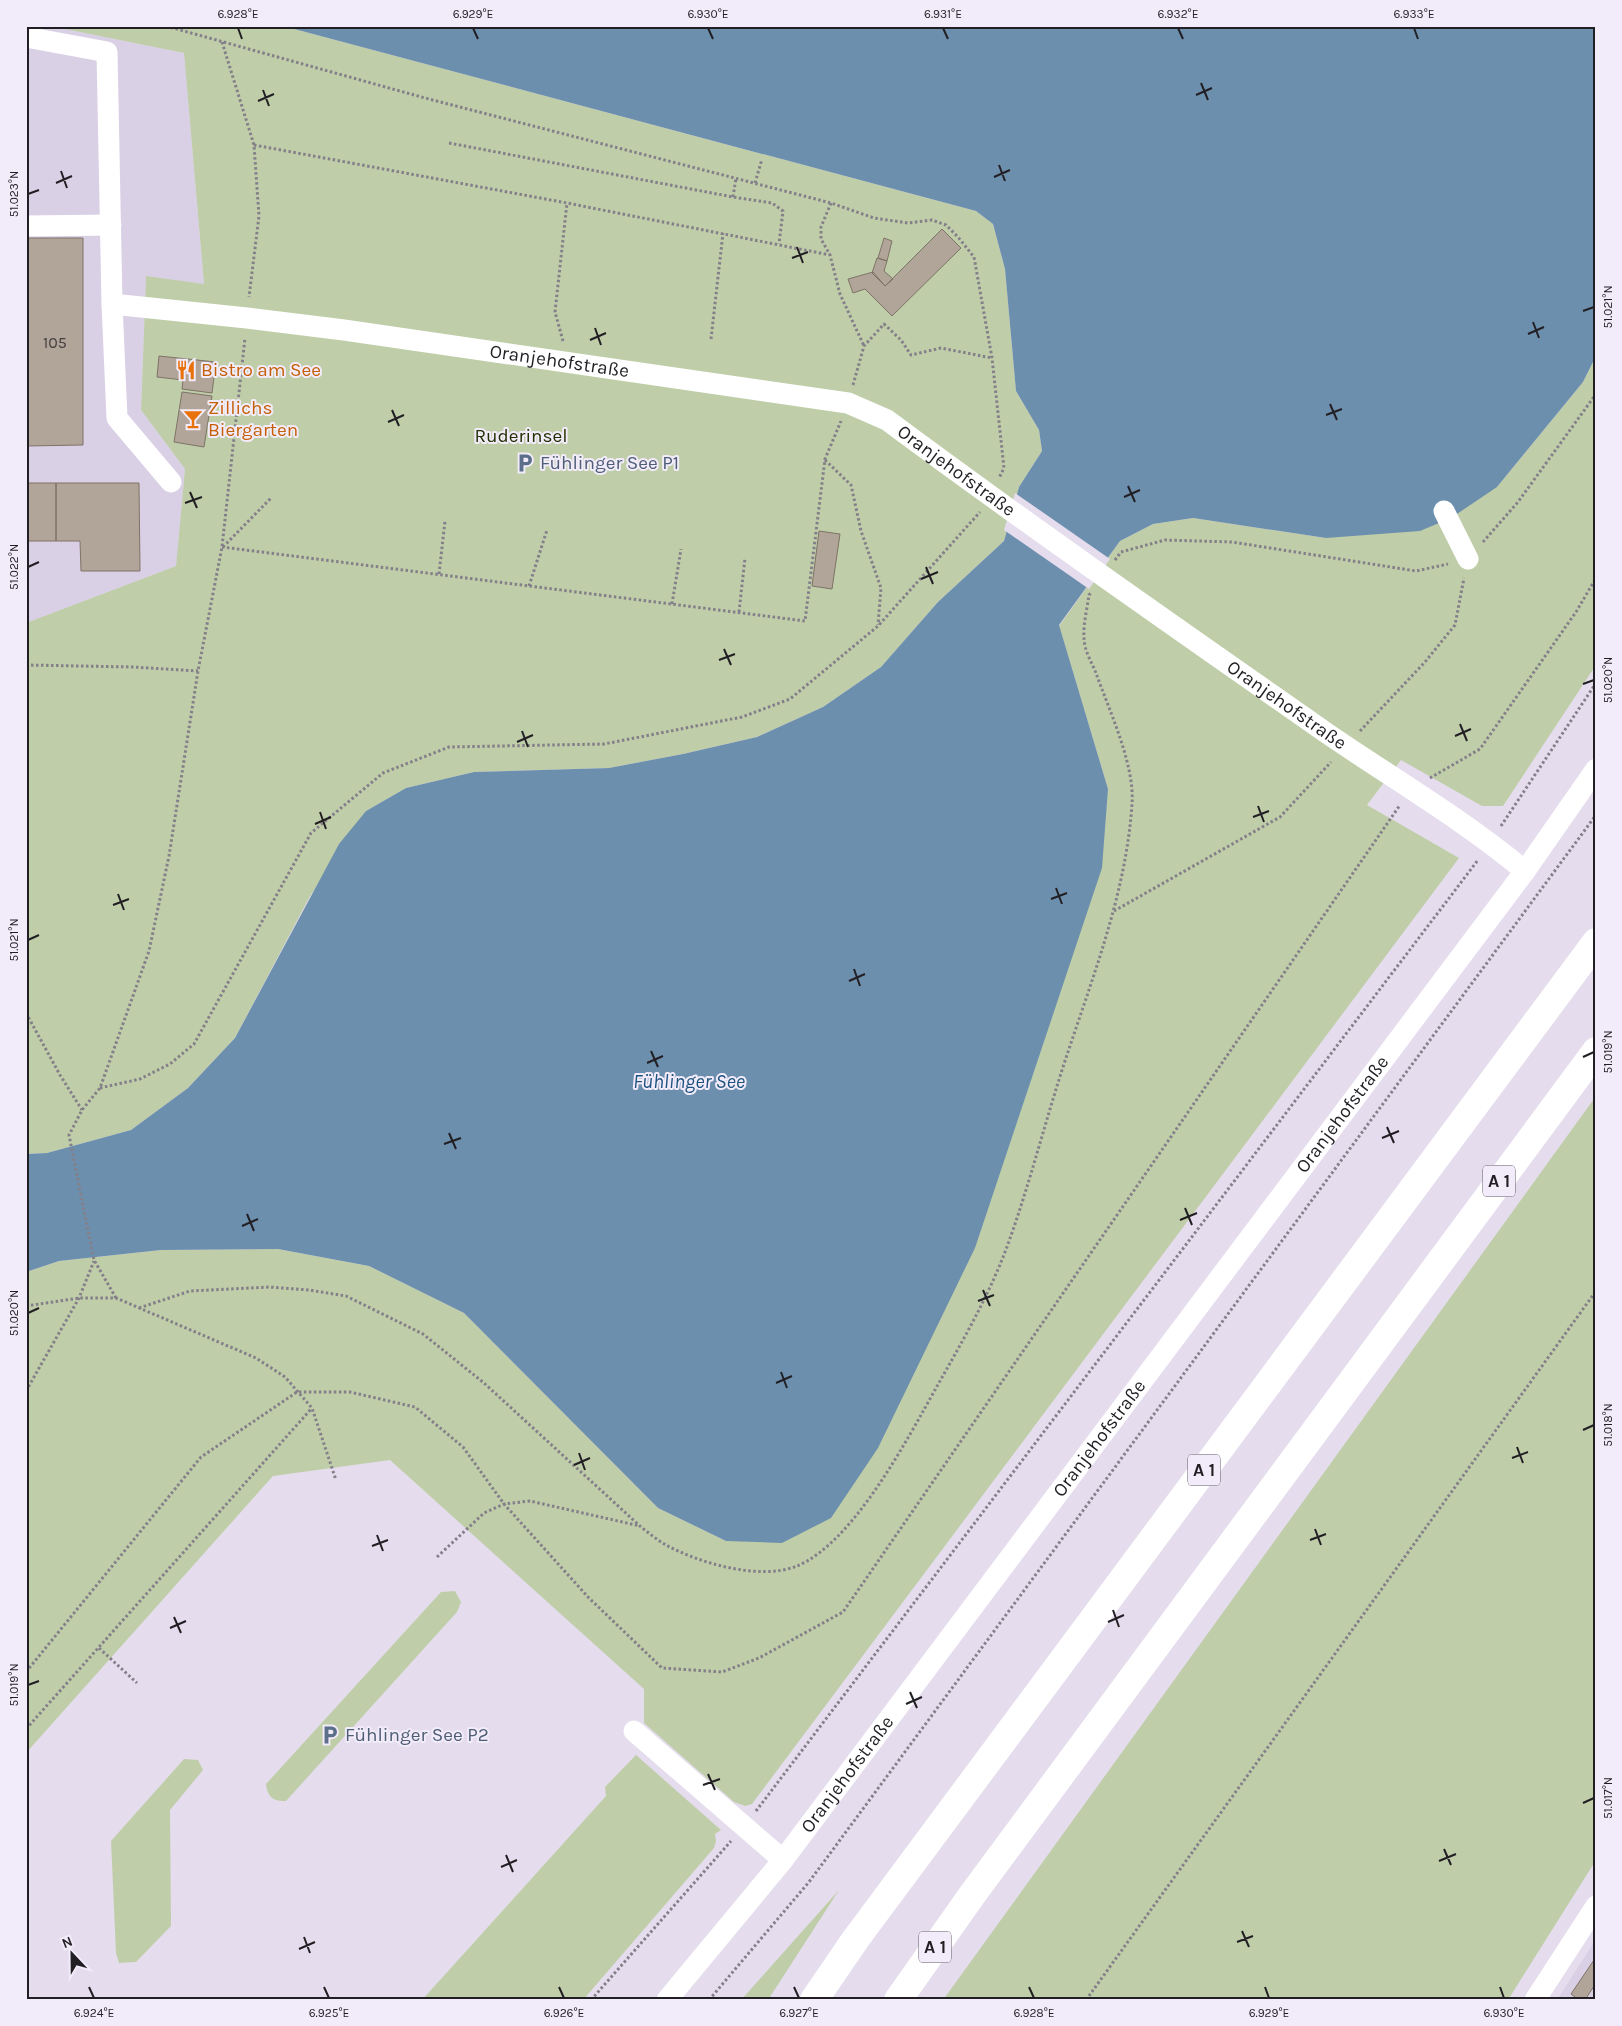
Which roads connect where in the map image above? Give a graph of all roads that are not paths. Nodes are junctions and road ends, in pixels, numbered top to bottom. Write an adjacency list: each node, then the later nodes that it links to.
1 (26, 37): 2 (street)
2 (111, 225): 3 (street); 4 (street)
3 (26, 226)
4 (112, 304): 5 (street); 9 (street, Oranjehofstraße)
5 (171, 482)
6 (1444, 511): 7 (street)
7 (1468, 560)
8 (1596, 768): 9 (street, Oranjehofstraße)
9 (1525, 871): 13 (street, Oranjehofstraße)
10 (1596, 942): 16 (highway, A 1)
11 (1596, 1051): 17 (highway, A 1)
12 (634, 1731): 13 (street)
13 (783, 1860): 15 (street, Oranjehofstraße)
14 (1596, 1906): 18 (street)
15 (667, 2000)
16 (814, 2000)
17 (898, 2000)
18 (1535, 2000)

